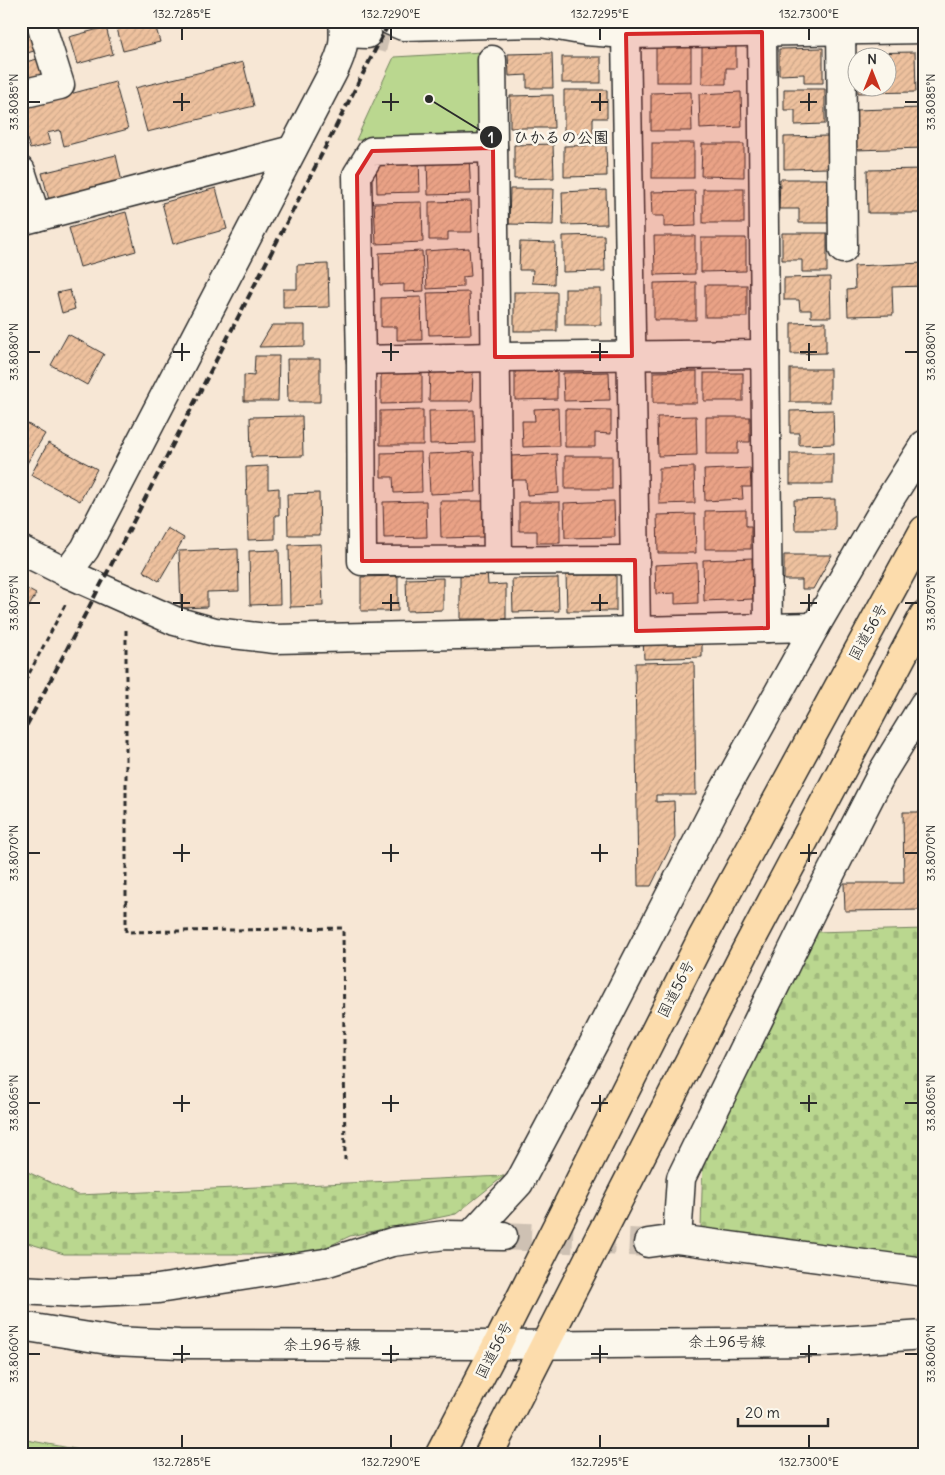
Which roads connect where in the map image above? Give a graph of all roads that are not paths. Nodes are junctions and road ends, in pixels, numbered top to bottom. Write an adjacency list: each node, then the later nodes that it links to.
1 (40, 21): 10 (street)
2 (841, 26): 5 (street); 7 (street); 15 (street)
3 (579, 27): 6 (street); 8 (street)
4 (734, 27): 7 (street); 8 (street)
5 (924, 29)
6 (367, 30): 12 (street)
7 (762, 32): 16 (street)
8 (626, 34): 17 (street)
9 (492, 60): 11 (street)
10 (21, 94)
11 (493, 148): 18 (street); 19 (street)
12 (292, 150): 14 (street); 25 (street)
13 (21, 171): 14 (street)
14 (28, 219)
15 (843, 248)
16 (765, 354): 17 (street); 28 (street)
17 (632, 356): 18 (street); 24 (street)
18 (495, 357): 19 (street); 23 (street)
19 (361, 360): 23 (street)
20 (924, 445): 27 (street)
21 (924, 530): 40 (highway, 国道56号)
22 (21, 550): 25 (street)
23 (498, 560): 24 (street)
24 (635, 560): 29 (street)
25 (73, 576): 29 (street)
26 (924, 615): 39 (highway)
27 (815, 627): 28 (street); 31 (street)
28 (768, 628): 29 (street)
29 (636, 631)
30 (924, 704): 33 (street)
31 (472, 1234): 32 (street); 36 (street)
32 (503, 1236)
33 (678, 1239): 34 (street); 35 (street)
34 (648, 1243)
35 (924, 1272)
36 (21, 1290)
37 (21, 1326): 40 (street, 余土96号線)
38 (924, 1335): 39 (street, 余土96号線)
39 (546, 1344): 40 (street, 余土96号線); 42 (highway)
40 (497, 1345): 41 (highway, 国道56号)
41 (440, 1454)
42 (489, 1454)

